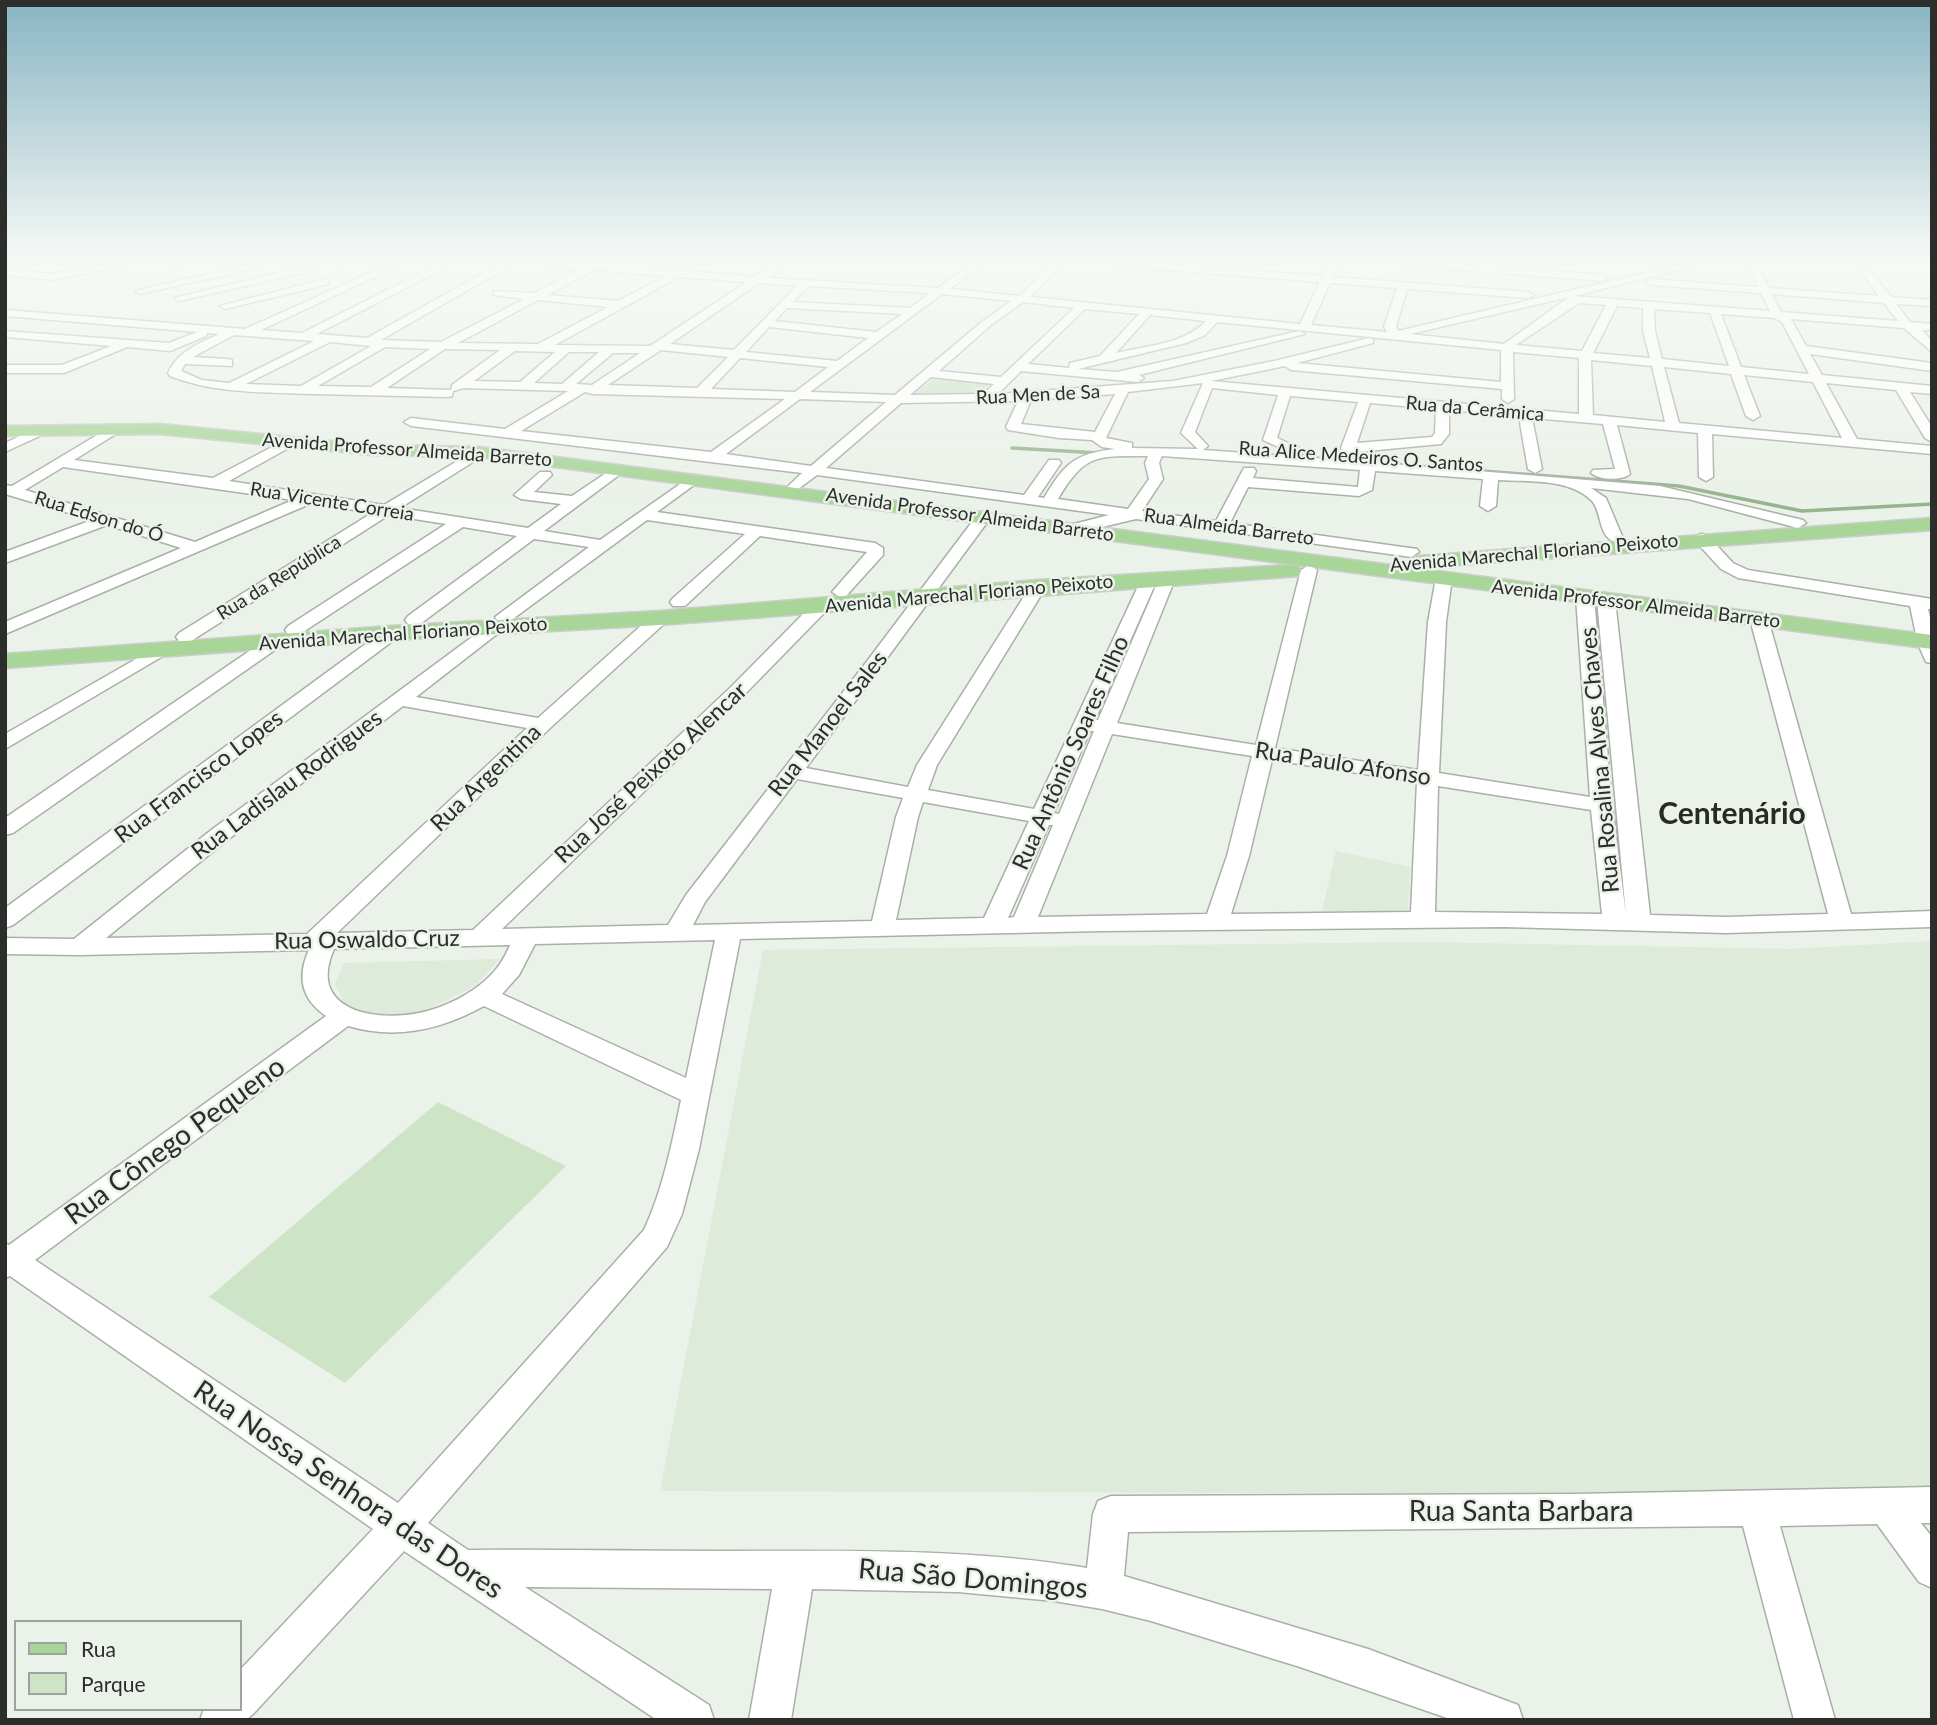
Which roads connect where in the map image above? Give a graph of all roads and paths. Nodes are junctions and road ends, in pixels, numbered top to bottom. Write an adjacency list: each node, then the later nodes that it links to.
1 (39, 338): 23 (street)
2 (195, 338): 26 (street)
3 (222, 338): 41 (street)
4 (307, 338): 24 (street)
5 (377, 338): 25 (street)
6 (459, 338): 28 (street)
7 (561, 338): 32 (street)
8 (670, 338): 30 (street)
9 (753, 338): 37 (street)
10 (878, 338): 43 (street)
11 (970, 338): 50 (street)
12 (1049, 338): 47 (street)
13 (1124, 338): 40 (street)
14 (1192, 338): 40 (street)
15 (1286, 338): 52 (street)
16 (1384, 338): 44 (street, Rua Men de Sa)
17 (1404, 338): 34 (street)
18 (1518, 338): 34 (street)
19 (1595, 338): 39 (street)
20 (1651, 338): 45 (street)
21 (1724, 338): 51 (street)
22 (1796, 338): 35 (street)
23 (70, 339): 26 (street); 29 (street)
24 (326, 340): 25 (street); 59 (street)
25 (367, 343): 27 (street)
26 (127, 344): 46 (street)
27 (382, 344): 28 (street); 66 (street)
28 (441, 347): 31 (street); 68 (street)
29 (48, 348)
30 (655, 348): 36 (street); 37 (street); 63 (street)
31 (510, 349): 32 (street); 56 (street)
32 (539, 349): 33 (street)
33 (564, 349): 36 (street); 60 (street)
34 (1507, 349): 39 (street); 58 (street)
35 (1802, 349): 48 (street); 53 (street)
36 (609, 350): 62 (street)
37 (737, 354): 43 (street); 70 (street)
38 (27, 357): 46 (street)
39 (1585, 357): 45 (street); 81 (street)
40 (1105, 358): 49 (street)
41 (183, 360): 42 (street); 59 (street)
42 (228, 363)
43 (840, 365): 72 (street)
44 (1274, 365): 55 (street, Rua Men de Sa); 58 (street)
45 (1658, 365): 51 (street); 84 (street)
46 (5, 367)
47 (1019, 367): 49 (street, Rua da Cerâmica); 54 (street)
48 (1932, 367)
49 (1057, 371): 52 (street, Rua da Cerâmica)
50 (927, 373): 54 (street); 75 (street)
51 (1736, 373): 53 (street); 80 (street)
52 (1117, 376): 55 (street, Rua da Cerâmica); 71 (street)
53 (1820, 380): 61 (street); 93 (street)
54 (1004, 381): 74 (street)
55 (1188, 382): 57 (street, Rua da Cerâmica); 64 (street, Rua Men de Sa)
56 (461, 384): 60 (street, Rua Men de Sa); 69 (street)
57 (1208, 384): 67 (street, Rua da Cerâmica); 94 (street)
58 (1508, 386): 78 (street)
59 (228, 387): 66 (street)
60 (522, 387): 62 (street, Rua Men de Sa)
61 (1901, 387): 65 (street); 91 (street)
62 (563, 389): 63 (street, Rua Men de Sa)
63 (587, 390): 70 (street, Rua Men de Sa); 89 (street)
64 (1123, 390): 71 (street, Rua Men de Sa); 90 (street)
65 (1932, 390)
66 (300, 391): 68 (street)
67 (1285, 391): 76 (street, Rua da Cerâmica); 98 (street)
68 (372, 392): 69 (street)
69 (449, 393): 83 (street)
70 (700, 393): 72 (street, Rua Men de Sa)
71 (1074, 394): 73 (street, Rua Men de Sa)
72 (798, 396): 75 (street, Rua Men de Sa); 100 (street)
73 (1026, 397): 74 (street, Rua Men de Sa); 90 (street, Rua Alice Medeiros O. Santos)
74 (986, 398): 75 (street, Rua Men de Sa)
75 (897, 399): 107 (street)
76 (1365, 399): 77 (street, Rua da Cerâmica); 102 (street)
77 (1443, 406): 78 (street, Rua da Cerâmica); 102 (street)
78 (1508, 412): 79 (street, Rua da Cerâmica)
79 (1525, 413): 81 (street, Rua da Cerâmica); 108 (street)
80 (1753, 416)
81 (1586, 419): 82 (street, Rua da Cerâmica)
82 (1609, 421): 84 (street, Rua da Cerâmica); 108 (street, Rua Alice Medeiros O. Santos)
83 (411, 422): 89 (street, Rua Almeida Barreto); 97 (street)
84 (1673, 426): 86 (street, Rua da Cerâmica)
85 (114, 429): 88 (main road, Avenida Professor Almeida Barreto); 92 (main road, Avenida Professor Almeida Barreto); 103 (street)
86 (1705, 429): 93 (street, Rua da Cerâmica); 111 (street)
87 (5, 430): 88 (main road, Avenida Professor Almeida Barreto)
88 (39, 431): 95 (street)
89 (509, 432): 100 (street, Rua Almeida Barreto)
90 (1099, 438): 94 (street, Rua Alice Medeiros O. Santos)
91 (1932, 438)
92 (289, 442): 97 (main road, Avenida Professor Almeida Barreto); 115 (street)
93 (1852, 443): 96 (street, Rua da Cerâmica)
94 (1201, 446): 98 (street, Rua Alice Medeiros O. Santos)
95 (5, 448)
96 (1932, 450)
97 (471, 451): 106 (main road, Avenida Professor Almeida Barreto); 123 (street, Rua da República)
98 (1297, 452): 102 (street, Rua Alice Medeiros O. Santos)
99 (1156, 454): 101 (street, Rua Alice Medeiros O. Santos); 121 (street, Rua Alice Medeiros O. Santos); 125 (street)
100 (713, 457): 107 (street, Rua Almeida Barreto)
101 (1246, 457): 102 (street, Rua Alice Medeiros O. Santos); 114 (street)
102 (1349, 458): 105 (street, Rua Alice Medeiros O. Santos); 108 (street, Rua Alice Medeiros O. Santos)
103 (60, 462): 115 (street, Rua Vicente Correia); 116 (street)
104 (1054, 463): 119 (street)
105 (1368, 466): 110 (street, Rua Alice Medeiros O. Santos); 114 (street)
106 (618, 469): 112 (main road, Avenida Professor Almeida Barreto); 120 (street)
107 (813, 470): 117 (street); 119 (street, Rua Almeida Barreto)
108 (1535, 470)
109 (545, 475): 120 (street)
110 (1491, 475): 113 (street, Rua Alice Medeiros O. Santos); 122 (street)
111 (1706, 477)
112 (693, 479): 117 (main road, Avenida Professor Almeida Barreto); 124 (street, Rua Ladislau Rodrigues)
113 (1562, 481): 130 (street, Rua Alice Medeiros O. Santos); 136 (street)
114 (1245, 482): 132 (street)
115 (215, 483): 118 (street, Rua Vicente Correia)
116 (11, 489): 128 (street, Rua Edson do Ó)
117 (790, 491): 127 (main road, Avenida Professor Almeida Barreto)
118 (309, 499): 123 (street, Rua Vicente Correia); 139 (street)
119 (1028, 500): 121 (street, Rua Almeida Barreto)
120 (576, 501): 135 (street)
121 (1049, 502): 125 (street, Rua Almeida Barreto)
122 (1488, 506)
123 (388, 510): 129 (street, Rua Vicente Correia); 160 (street, Rua da República)
124 (646, 514): 134 (street); 138 (street, Rua Ladislau Rodrigues)
125 (1133, 514): 132 (street, Rua Almeida Barreto); 133 (street)
126 (1932, 515): 130 (main road, Avenida Marechal Floriano Peixoto)
127 (983, 517): 133 (main road, Avenida Professor Almeida Barreto); 147 (street, Rua Manoel Sales)
128 (109, 519): 139 (street, Rua Edson do Ó); 141 (street)
129 (459, 523): 135 (street, Rua Vicente Correia); 158 (street)
130 (1798, 523): 136 (main road, Avenida Marechal Floriano Peixoto)
131 (1932, 524): 137 (main road, Avenida Marechal Floriano Peixoto)
132 (1221, 526): 140 (street, Rua Almeida Barreto)
133 (1072, 529): 142 (main road, Avenida Professor Almeida Barreto)
134 (757, 531): 148 (street); 150 (street)
135 (532, 534): 138 (street, Rua Vicente Correia); 155 (street)
136 (1614, 536): 140 (main road, Avenida Marechal Floriano Peixoto)
137 (1702, 539): 143 (main road, Avenida Marechal Floriano Peixoto); 151 (street)
138 (604, 545): 156 (street, Rua Ladislau Rodrigues)
139 (193, 546): 157 (street)
140 (1411, 552): 142 (main road, Avenida Marechal Floriano Peixoto)
141 (5, 558)
142 (1302, 564): 143 (main road, Avenida Marechal Floriano Peixoto); 145 (main road, Avenida Marechal Floriano Peixoto); 147 (main road, Avenida Marechal Floriano Peixoto); 171 (street)
143 (1347, 567): 144 (main road, Avenida Professor Almeida Barreto)
144 (1444, 579): 149 (main road, Avenida Professor Almeida Barreto); 173 (street)
145 (1158, 580): 146 (main road, Avenida Marechal Floriano Peixoto); 167 (street, Rua Antônio Soares Filho); 169 (street, Rua Antônio Soares Filho)
146 (1038, 587): 147 (main road, Avenida Marechal Floriano Peixoto); 174 (street)
147 (929, 590): 148 (main road, Avenida Marechal Floriano Peixoto); 152 (main road, Avenida Marechal Floriano Peixoto); 172 (street, Rua Manoel Sales)
148 (839, 592): 150 (main road, Avenida Marechal Floriano Peixoto)
149 (1595, 599): 154 (main road, Avenida Professor Almeida Barreto); 175 (street, Rua Rosalina Alves Chaves); 182 (street, Rua Rosalina Alves Chaves)
150 (679, 602): 156 (main road, Avenida Marechal Floriano Peixoto)
151 (1925, 603): 161 (street)
152 (821, 607): 153 (main road, Avenida Marechal Floriano Peixoto); 191 (street, Rua José Peixoto Alencar)
153 (660, 618): 156 (main road, Avenida Marechal Floriano Peixoto); 168 (street, Rua Argentina)
154 (1759, 619): 161 (main road, Avenida Professor Almeida Barreto); 184 (street)
155 (414, 620): 156 (main road, Avenida Marechal Floriano Peixoto); 158 (main road, Avenida Marechal Floriano Peixoto)
156 (501, 622): 159 (main road, Avenida Marechal Floriano Peixoto); 166 (street, Rua Ladislau Rodrigues)
157 (5, 629)
158 (294, 630): 160 (main road, Avenida Marechal Floriano Peixoto)
159 (392, 633): 162 (main road, Avenida Marechal Floriano Peixoto); 180 (street, Rua Francisco Lopes)
160 (186, 638): 163 (main road, Avenida Marechal Floriano Peixoto)
161 (1929, 641)
162 (273, 643): 164 (main road, Avenida Marechal Floriano Peixoto); 178 (street)
163 (5, 649)
164 (157, 652): 165 (main road, Avenida Marechal Floriano Peixoto); 170 (street)
165 (5, 661)
166 (400, 700): 168 (street); 194 (street, Rua Ladislau Rodrigues)
167 (1084, 724): 169 (street, Rua Paulo Afonso); 176 (street, Rua Antônio Soares Filho)
168 (542, 725): 192 (street, Rua Argentina)
169 (1107, 728): 171 (street, Rua Paulo Afonso); 177 (street, Rua Antônio Soares Filho)
170 (5, 743)
171 (1264, 752): 173 (street, Rua Paulo Afonso); 183 (street)
172 (791, 772): 174 (street); 189 (street, Rua Manoel Sales)
173 (1429, 778): 175 (street, Rua Paulo Afonso); 181 (street)
174 (914, 794): 176 (street); 187 (street)
175 (1601, 804): 182 (street, Rua Rosalina Alves Chaves)
176 (1042, 817): 177 (street); 186 (street, Rua Antônio Soares Filho)
177 (1067, 822): 185 (street, Rua Antônio Soares Filho)
178 (5, 828)
179 (1932, 919): 184 (street, Rua Oswaldo Cruz)
180 (5, 920)
181 (1423, 920): 182 (street, Rua Oswaldo Cruz); 183 (street, Rua Oswaldo Cruz)
182 (1627, 921): 184 (street, Rua Oswaldo Cruz)
183 (1216, 922): 185 (street, Rua Oswaldo Cruz)
184 (1842, 923)
185 (1023, 925): 186 (street, Rua Oswaldo Cruz)
186 (992, 926): 187 (street, Rua Oswaldo Cruz)
187 (883, 927): 188 (street, Rua Oswaldo Cruz)
188 (729, 932): 189 (street, Rua Oswaldo Cruz); 197 (street)
189 (676, 933): 190 (street, Rua Oswaldo Cruz)
190 (526, 936): 191 (street, Rua Oswaldo Cruz); 195 (street)
191 (480, 938): 192 (street, Rua Oswaldo Cruz)
192 (320, 941): 194 (street, Rua Oswaldo Cruz); 196 (street)
193 (5, 946): 194 (street, Rua Oswaldo Cruz)
194 (80, 947)
195 (482, 995): 196 (street); 197 (street)
196 (344, 1016): 198 (street, Rua Cônego Pequeno)
197 (696, 1095): 202 (street)
198 (7, 1260): 202 (street, Rua Nossa Senhora das Dores)
199 (1932, 1505): 200 (street, Rua Santa Barbara)
200 (1886, 1506): 201 (street, Rua Santa Barbara); 205 (street)
201 (1757, 1509): 206 (street, Rua Santa Barbara); 211 (street)
202 (402, 1526): 204 (street, Rua Nossa Senhora das Dores); 207 (street)
203 (795, 1568): 204 (street, Rua São Domingos); 206 (street, Rua São Domingos); 209 (street)
204 (463, 1569): 208 (street, Rua Nossa Senhora das Dores)
205 (1932, 1569)
206 (1104, 1590): 210 (street, Rua São Domingos)
207 (242, 1697)
208 (694, 1720)
209 (769, 1720)
210 (1503, 1720)
211 (1815, 1720)

